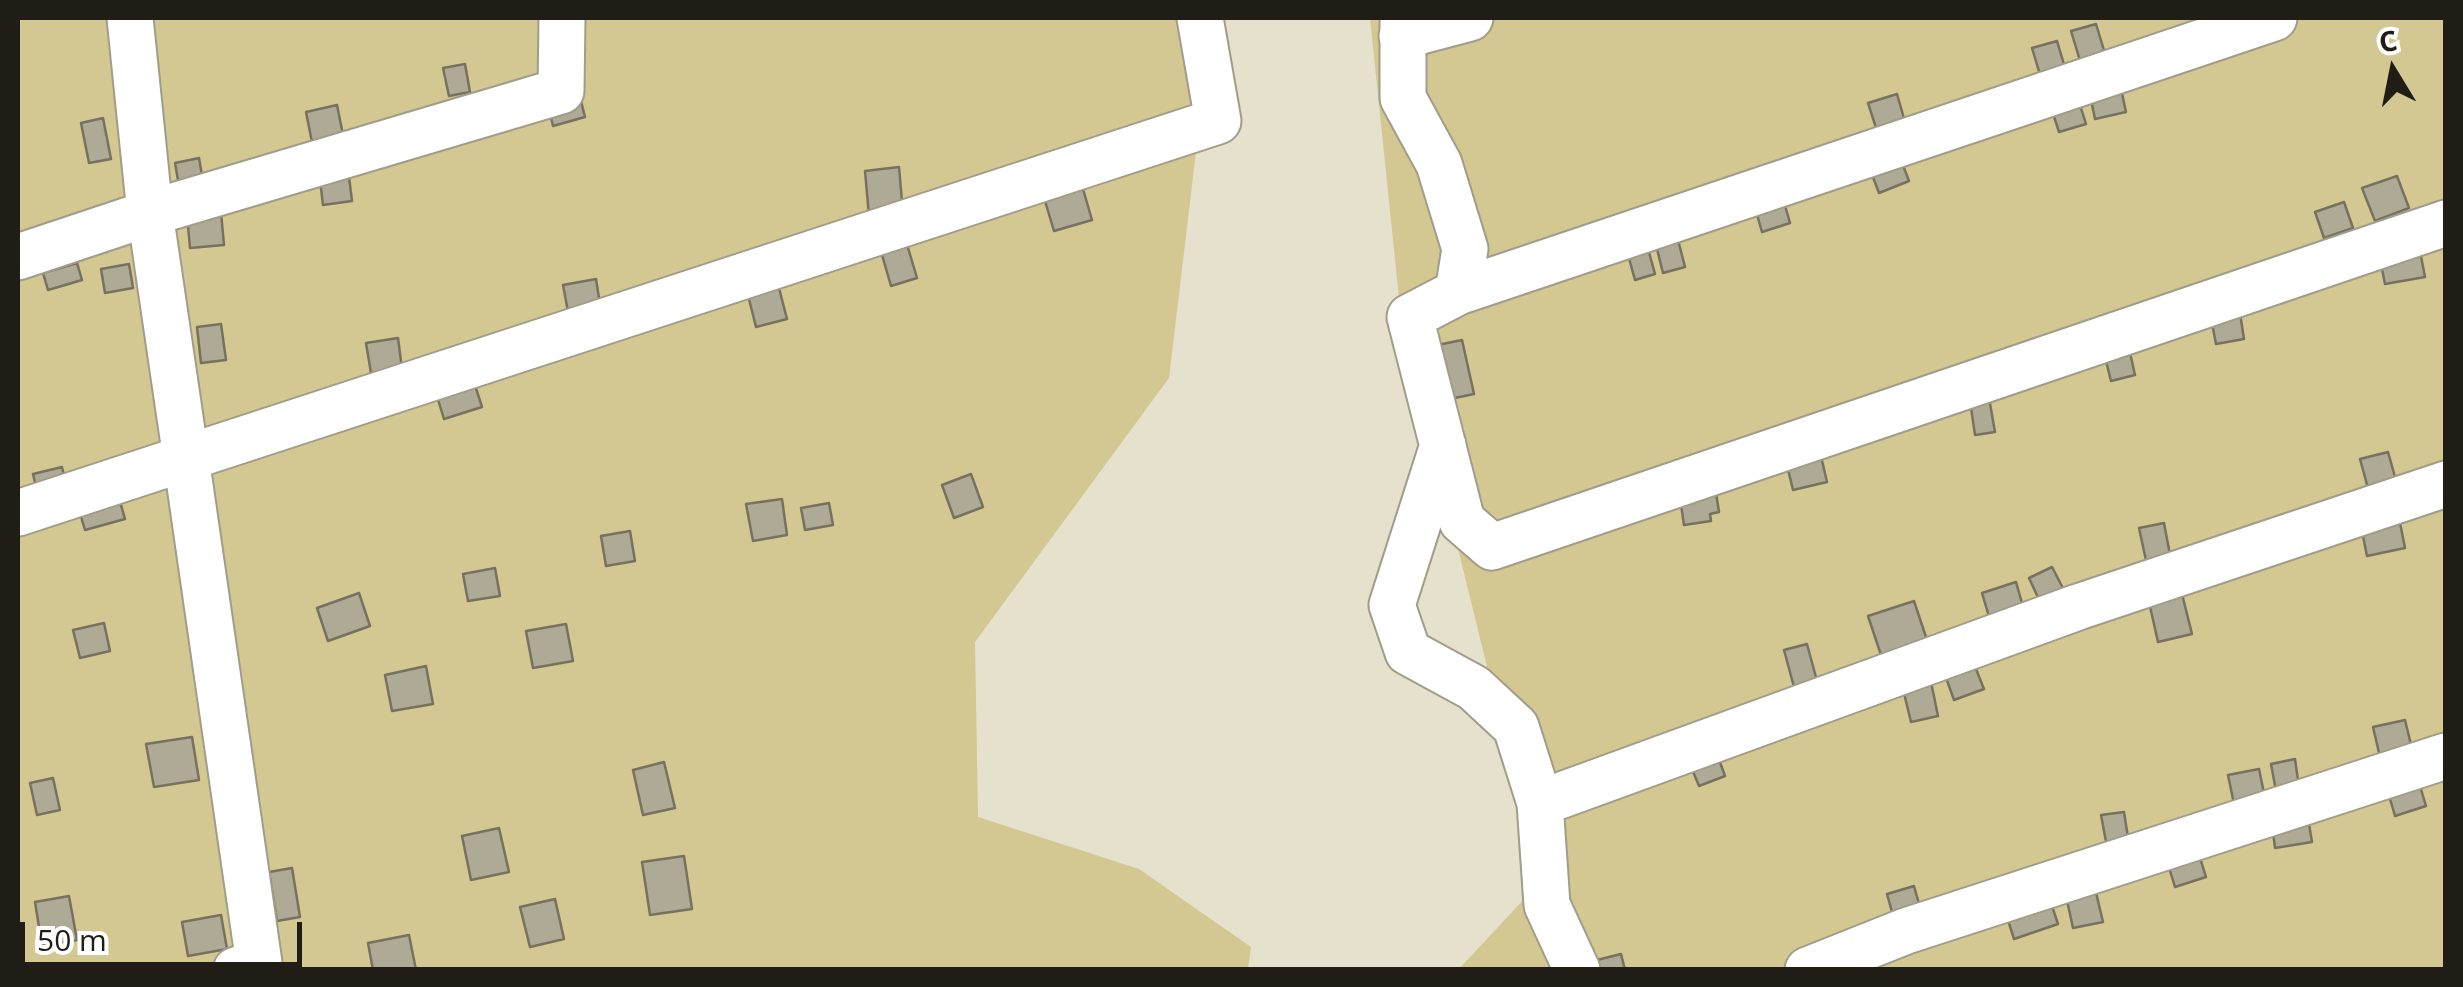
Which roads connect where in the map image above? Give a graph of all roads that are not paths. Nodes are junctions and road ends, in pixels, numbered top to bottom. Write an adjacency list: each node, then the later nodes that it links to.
1 (130, 18): 7 (lane)
2 (562, 18): 7 (lane)
3 (1200, 18): 12 (lane)
4 (1470, 18): 6 (lane)
5 (2274, 18): 10 (lane)
6 (1402, 27): 10 (lane)
7 (150, 213): 9 (lane); 12 (lane)
8 (2446, 223): 11 (lane)
9 (18, 257)
10 (1458, 292): 11 (lane)
11 (1443, 445): 16 (lane)
12 (186, 458): 14 (lane); 17 (lane)
13 (2446, 484): 16 (lane)
14 (18, 513)
15 (2446, 756): 19 (lane)
16 (1540, 803): 18 (lane)
17 (252, 967)
18 (1577, 970)
19 (1808, 970)

